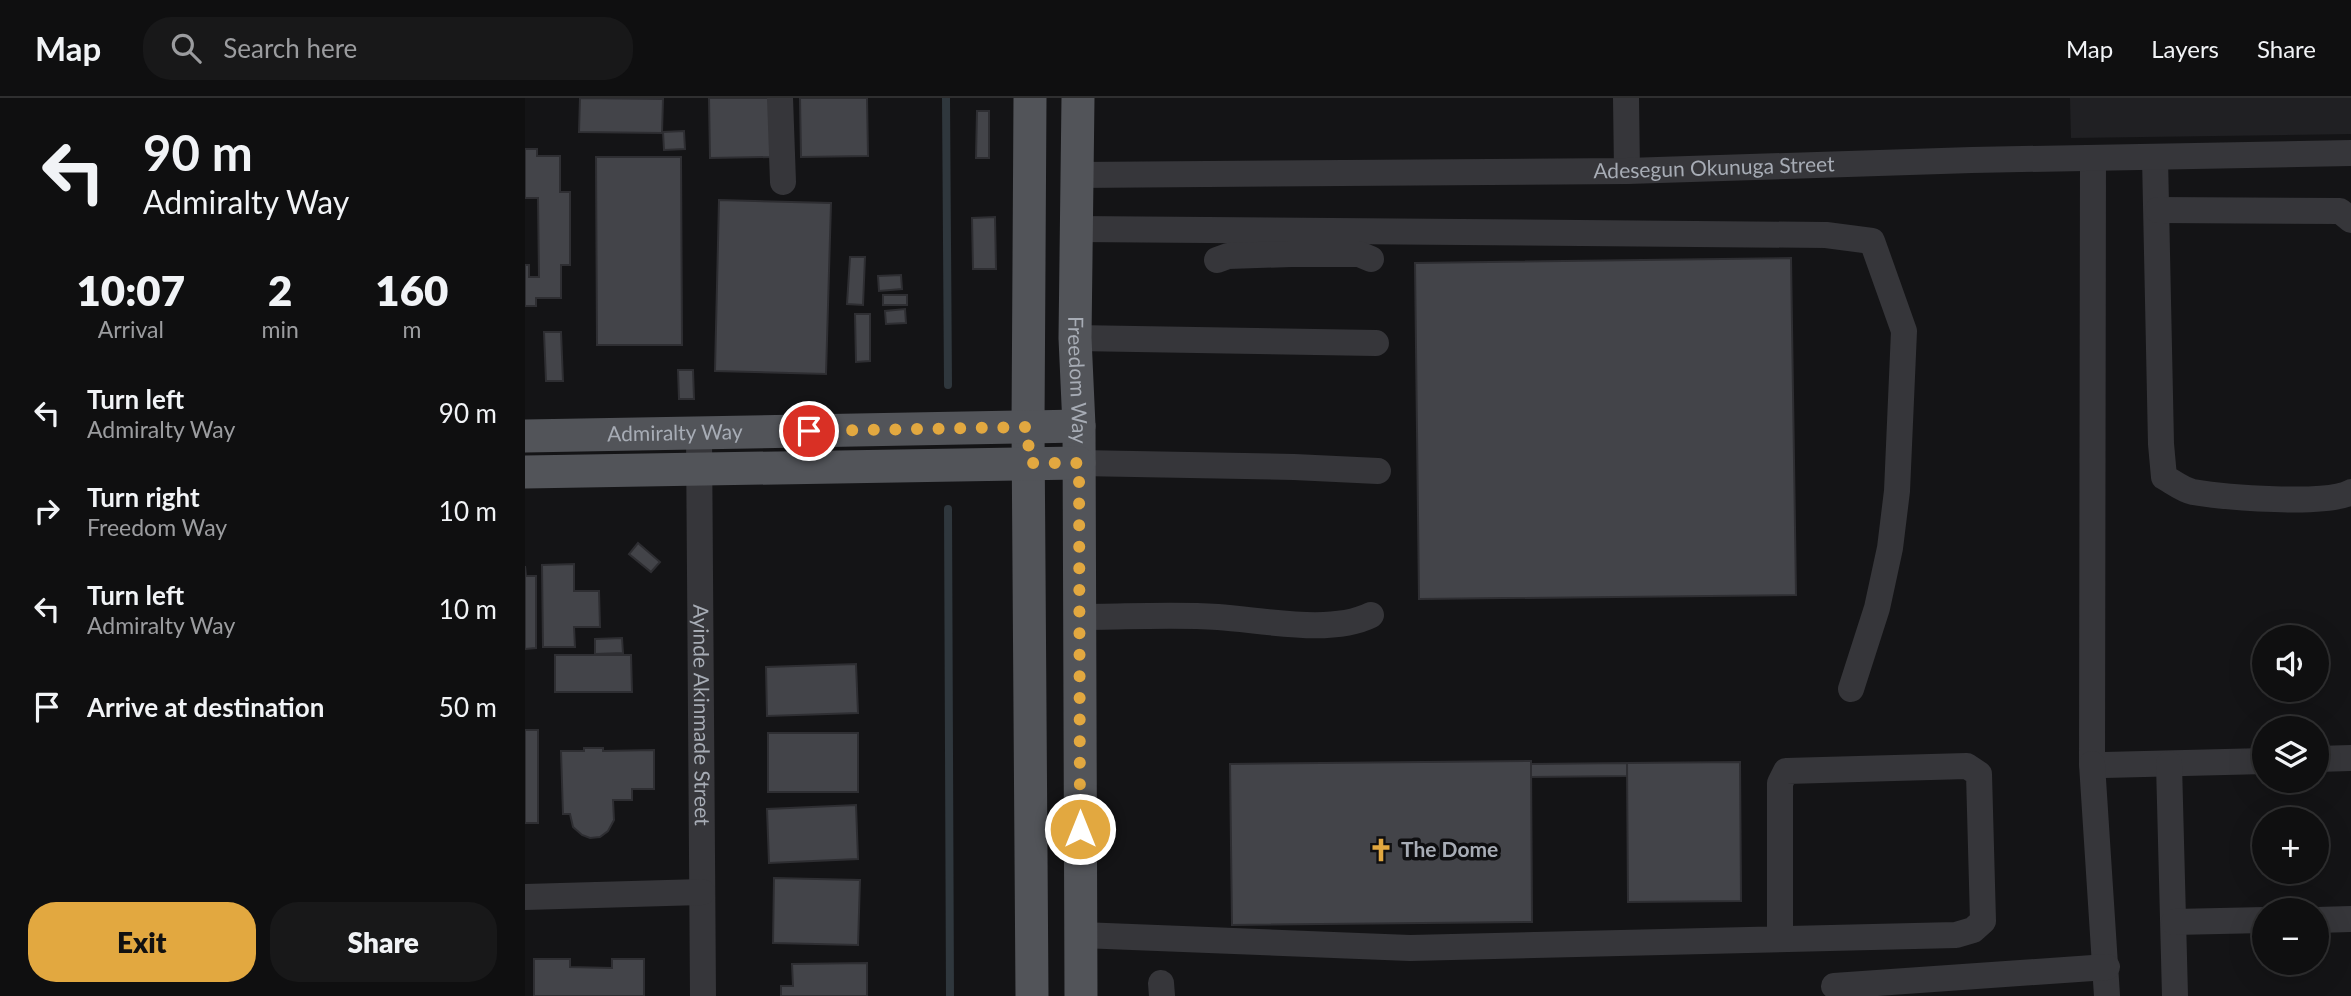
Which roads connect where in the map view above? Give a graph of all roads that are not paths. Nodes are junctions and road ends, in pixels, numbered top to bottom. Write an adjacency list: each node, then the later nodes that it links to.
1 (780, 98): 10 (street)
2 (1030, 98): 19 (main road)
3 (1078, 98): 9 (main road, Freedom Way)
4 (1626, 98): 8 (street)
5 (2351, 153): 6 (street, Adesegun Okunuga Street)
6 (2155, 157): 7 (street, Adesegun Okunuga Street); 11 (street)
7 (2093, 158): 8 (street, Adesegun Okunuga Street); 34 (street)
8 (1627, 171): 9 (street, Adesegun Okunuga Street)
9 (1077, 176): 13 (main road, Freedom Way)
10 (783, 181)
11 (2158, 210): 12 (street); 27 (street)
12 (2351, 219)
13 (1077, 229): 16 (main road, Freedom Way); 30 (street)
14 (1217, 260): 15 (street)
15 (1371, 260)
16 (1075, 338): 17 (street); 18 (main road, Freedom Way)
17 (1376, 344)
18 (1079, 426): 19 (main road, Admiralty Way); 23 (main road, Freedom Way)
19 (1028, 427): 20 (main road, Admiralty Way); 22 (main road)
20 (699, 433): 21 (main road, Admiralty Way); 24 (street, Ayinde Akinmade Street)
21 (525, 436)
22 (1029, 463): 23 (main road, Admiralty Way); 24 (main road, Admiralty Way); 47 (main road)
23 (1079, 463): 25 (street); 29 (main road, Freedom Way)
24 (700, 468): 26 (main road, Admiralty Way); 36 (street, Ayinde Akinmade Street)
25 (1378, 471)
26 (525, 472)
27 (2351, 492)
28 (1371, 615): 29 (street)
29 (1079, 617): 42 (main road, Freedom Way)
30 (1851, 689)
31 (2351, 758): 32 (street)
32 (2329, 759)
33 (2252, 761): 35 (street)
34 (2092, 764): 35 (street); 44 (street)
35 (2169, 764): 41 (street)
36 (702, 892): 37 (street); 46 (street, Ayinde Akinmade Street)
37 (525, 897)
38 (2329, 919): 39 (street)
39 (2351, 919)
40 (2252, 920): 41 (street)
41 (2174, 922): 50 (street)
42 (1081, 935): 43 (street); 48 (main road, Freedom Way)
43 (1780, 939): 43 (street)
44 (2107, 967): 45 (street); 49 (street)
45 (1835, 986)
46 (703, 996)
47 (1032, 996)
48 (1081, 996)
49 (2107, 996)
50 (2175, 996)

